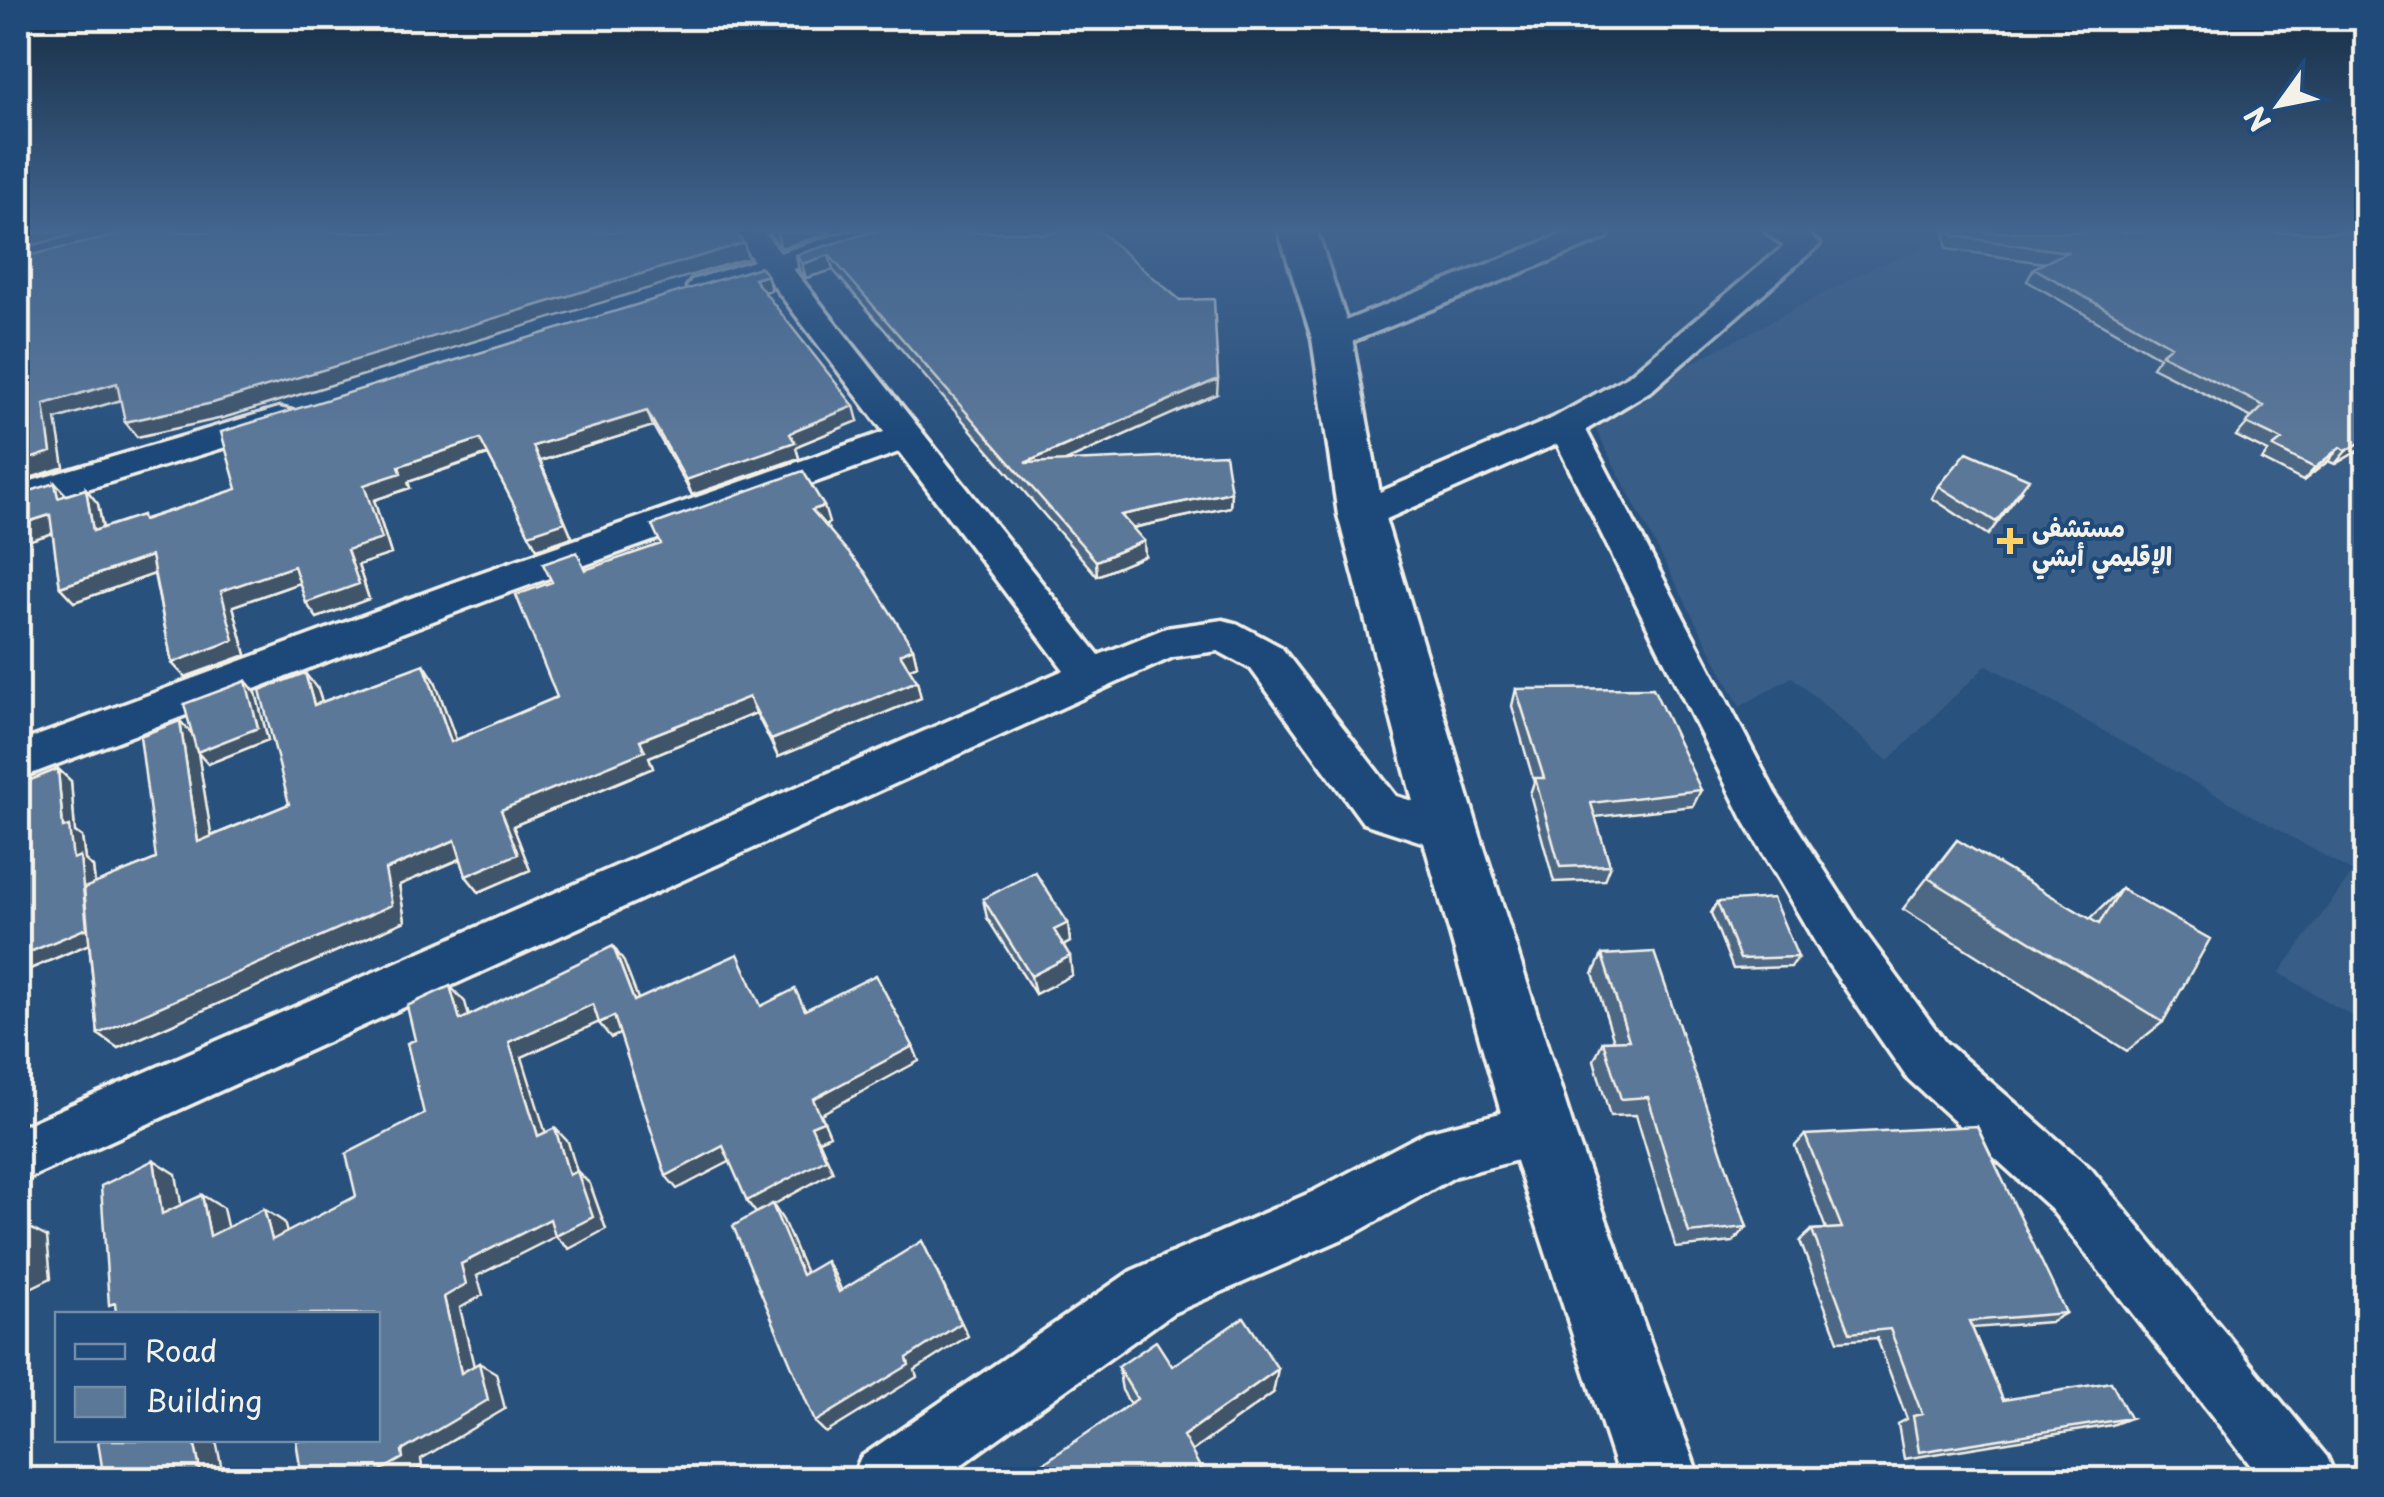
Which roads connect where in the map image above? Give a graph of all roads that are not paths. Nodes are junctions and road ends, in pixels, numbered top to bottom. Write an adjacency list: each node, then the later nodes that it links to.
1 (804, 302): 8 (street)
2 (1320, 302): 5 (street)
3 (1422, 302): 5 (street)
4 (1739, 302): 7 (street)
5 (1332, 338): 10 (street)
6 (308, 410): 9 (street)
7 (1566, 426): 10 (street); 18 (street)
8 (906, 437): 11 (street); 12 (street)
9 (18, 498)
10 (1361, 515): 13 (street)
11 (1090, 674): 13 (street); 15 (street)
12 (18, 761)
13 (1450, 832): 14 (street)
14 (1540, 1130): 16 (street); 17 (street)
15 (18, 1156)
16 (884, 1480)
17 (1660, 1480)
18 (2304, 1480)

